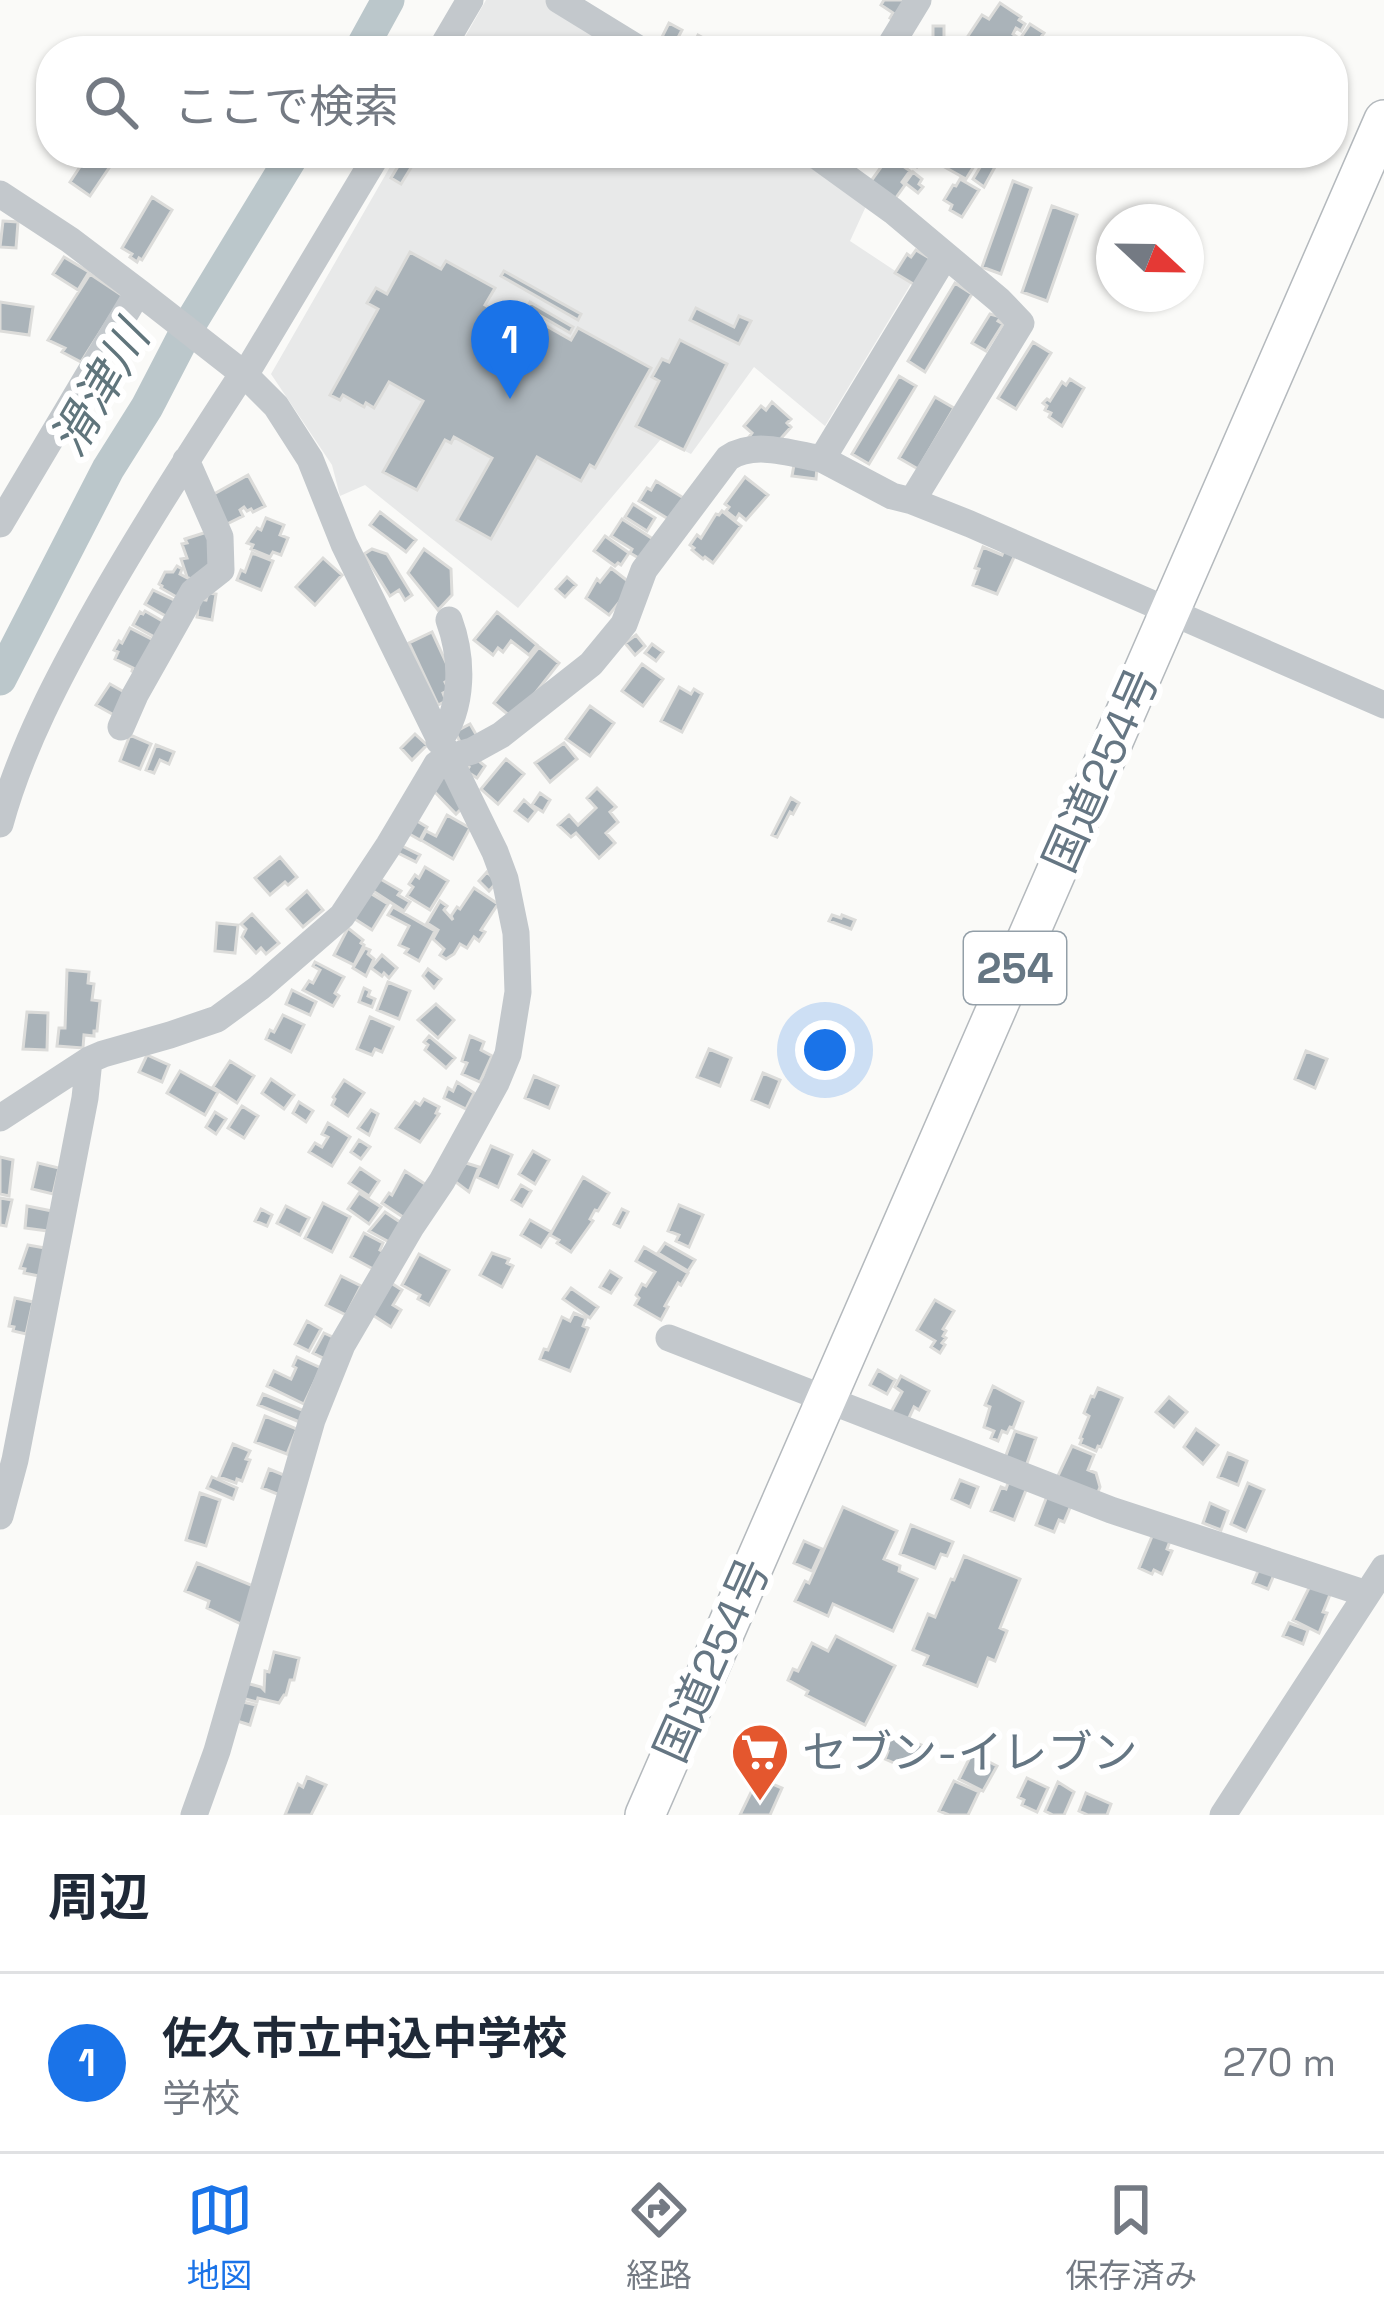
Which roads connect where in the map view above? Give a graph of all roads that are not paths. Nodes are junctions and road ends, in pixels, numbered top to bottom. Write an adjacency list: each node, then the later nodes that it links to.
1 (470, 0): 4 (street)
2 (560, 0): 5 (street)
3 (918, 0): 6 (street)
4 (449, 36)
5 (618, 36)
6 (896, 36)
7 (1384, 120): 18 (highway, 国道254号 / 254)
8 (369, 168): 13 (street)
9 (833, 168): 11 (street)
10 (0, 194): 12 (street)
11 (945, 256): 14 (street); 16 (street)
12 (139, 292): 13 (street); 17 (street)
13 (243, 373): 15 (street); 22 (street)
14 (822, 459): 16 (street); 22 (street)
15 (186, 460): 21 (street); 23 (street)
16 (912, 501): 18 (street)
17 (0, 524)
18 (1170, 612): 20 (street); 27 (highway, 国道254号 / 254)
19 (449, 620): 22 (street)
20 (1384, 705)
21 (122, 727)
22 (443, 749): 24 (street); 31 (street)
23 (0, 824)
24 (89, 1060): 25 (street); 28 (street)
25 (0, 1118)
26 (669, 1338): 27 (street)
27 (826, 1401): 30 (street); 32 (highway, 国道254号 / 254)
28 (0, 1516)
29 (1384, 1568): 30 (street)
30 (1367, 1594): 33 (street)
31 (194, 1815)
32 (645, 1815)
33 (1223, 1815)

